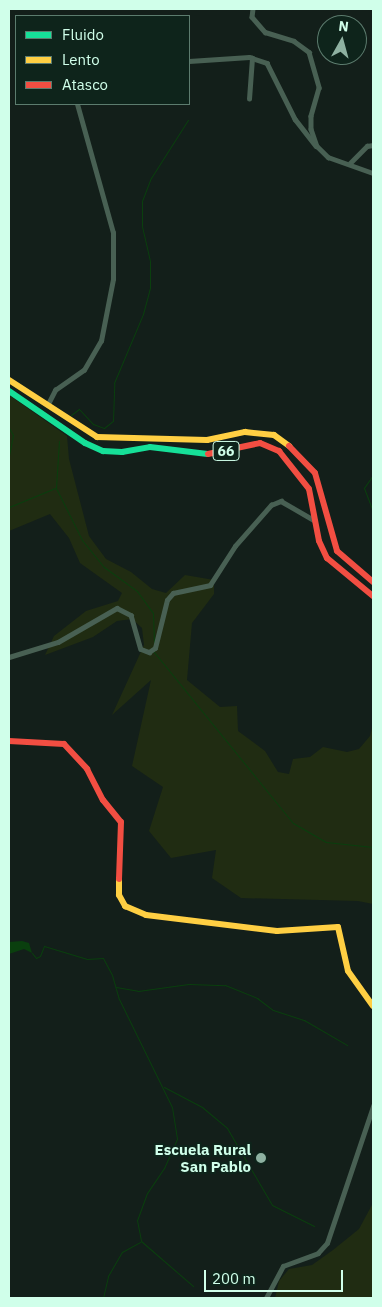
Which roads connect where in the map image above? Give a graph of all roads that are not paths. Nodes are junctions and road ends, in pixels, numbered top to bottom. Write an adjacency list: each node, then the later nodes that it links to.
1 (253, 9): 7 (street)
2 (252, 58): 3 (street); 4 (street); 7 (street)
3 (190, 60)
4 (249, 99)
5 (77, 105): 12 (street)
6 (373, 145): 8 (street)
7 (320, 149): 8 (street)
8 (350, 163): 9 (street)
9 (373, 174)
10 (9, 380): 12 (main road, 66)
11 (9, 391): 13 (main road, 66)
12 (48, 404): 14 (main road, 66)
13 (314, 520): 15 (main road, 66); 16 (street)
14 (373, 582)
15 (373, 596)
16 (9, 657)
17 (9, 741): 18 (main road)
18 (373, 1006)
19 (373, 1106): 20 (street)
20 (266, 1298)

